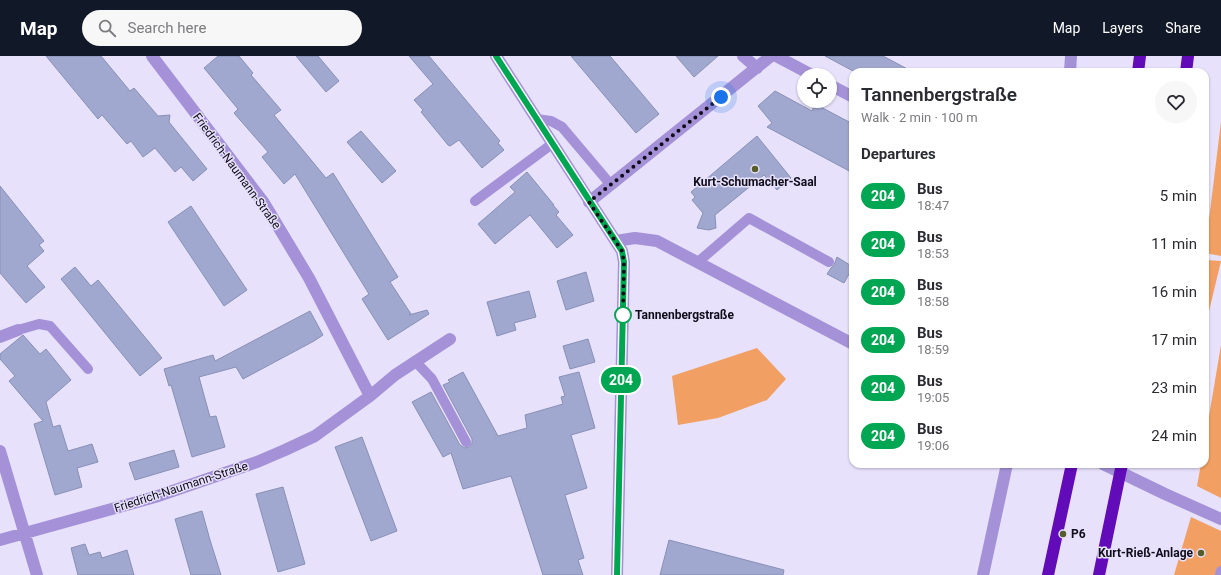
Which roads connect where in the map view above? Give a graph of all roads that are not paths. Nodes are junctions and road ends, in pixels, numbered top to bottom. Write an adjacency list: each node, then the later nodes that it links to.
1 (152, 56): 30 (street, Friedrich-Naumann-Straße)
2 (496, 56): 16 (street)
3 (743, 56): 9 (street)
4 (771, 56): 9 (street)
5 (776, 56): 10 (street)
6 (1072, 56): 11 (street)
7 (1140, 56): 12 (highway)
8 (1188, 56): 13 (highway)
9 (757, 68): 18 (street)
10 (799, 68)
11 (1070, 68)
12 (1138, 68)
13 (1186, 68)
14 (837, 89): 15 (street)
15 (849, 95)
16 (536, 119): 17 (street); 18 (lane)
17 (552, 144): 19 (lane); 20 (street)
18 (611, 185): 20 (street)
19 (475, 201)
20 (589, 202): 21 (street)
21 (616, 240): 22 (street); 42 (street)
22 (698, 262): 23 (lane); 27 (street)
23 (829, 262)
24 (18, 330): 25 (street); 29 (lane)
25 (0, 337)
26 (450, 339): 28 (street, Friedrich-Naumann-Straße)
27 (849, 342)
28 (415, 361): 30 (street, Friedrich-Naumann-Straße); 31 (lane)
29 (88, 369)
30 (370, 396): 38 (street, Friedrich-Naumann-Straße)
31 (466, 442)
32 (0, 451): 38 (street)
33 (1006, 468): 43 (street)
34 (1071, 468): 44 (highway)
35 (1111, 468): 37 (street)
36 (1121, 468): 45 (highway)
37 (1221, 519)
38 (24, 533): 39 (street, Friedrich-Naumann-Straße); 41 (street)
39 (0, 540)
40 (1221, 572): 46 (lane)
41 (37, 575)
42 (617, 575)
43 (983, 575)
44 (1048, 575)
45 (1099, 575)
46 (1220, 575)

